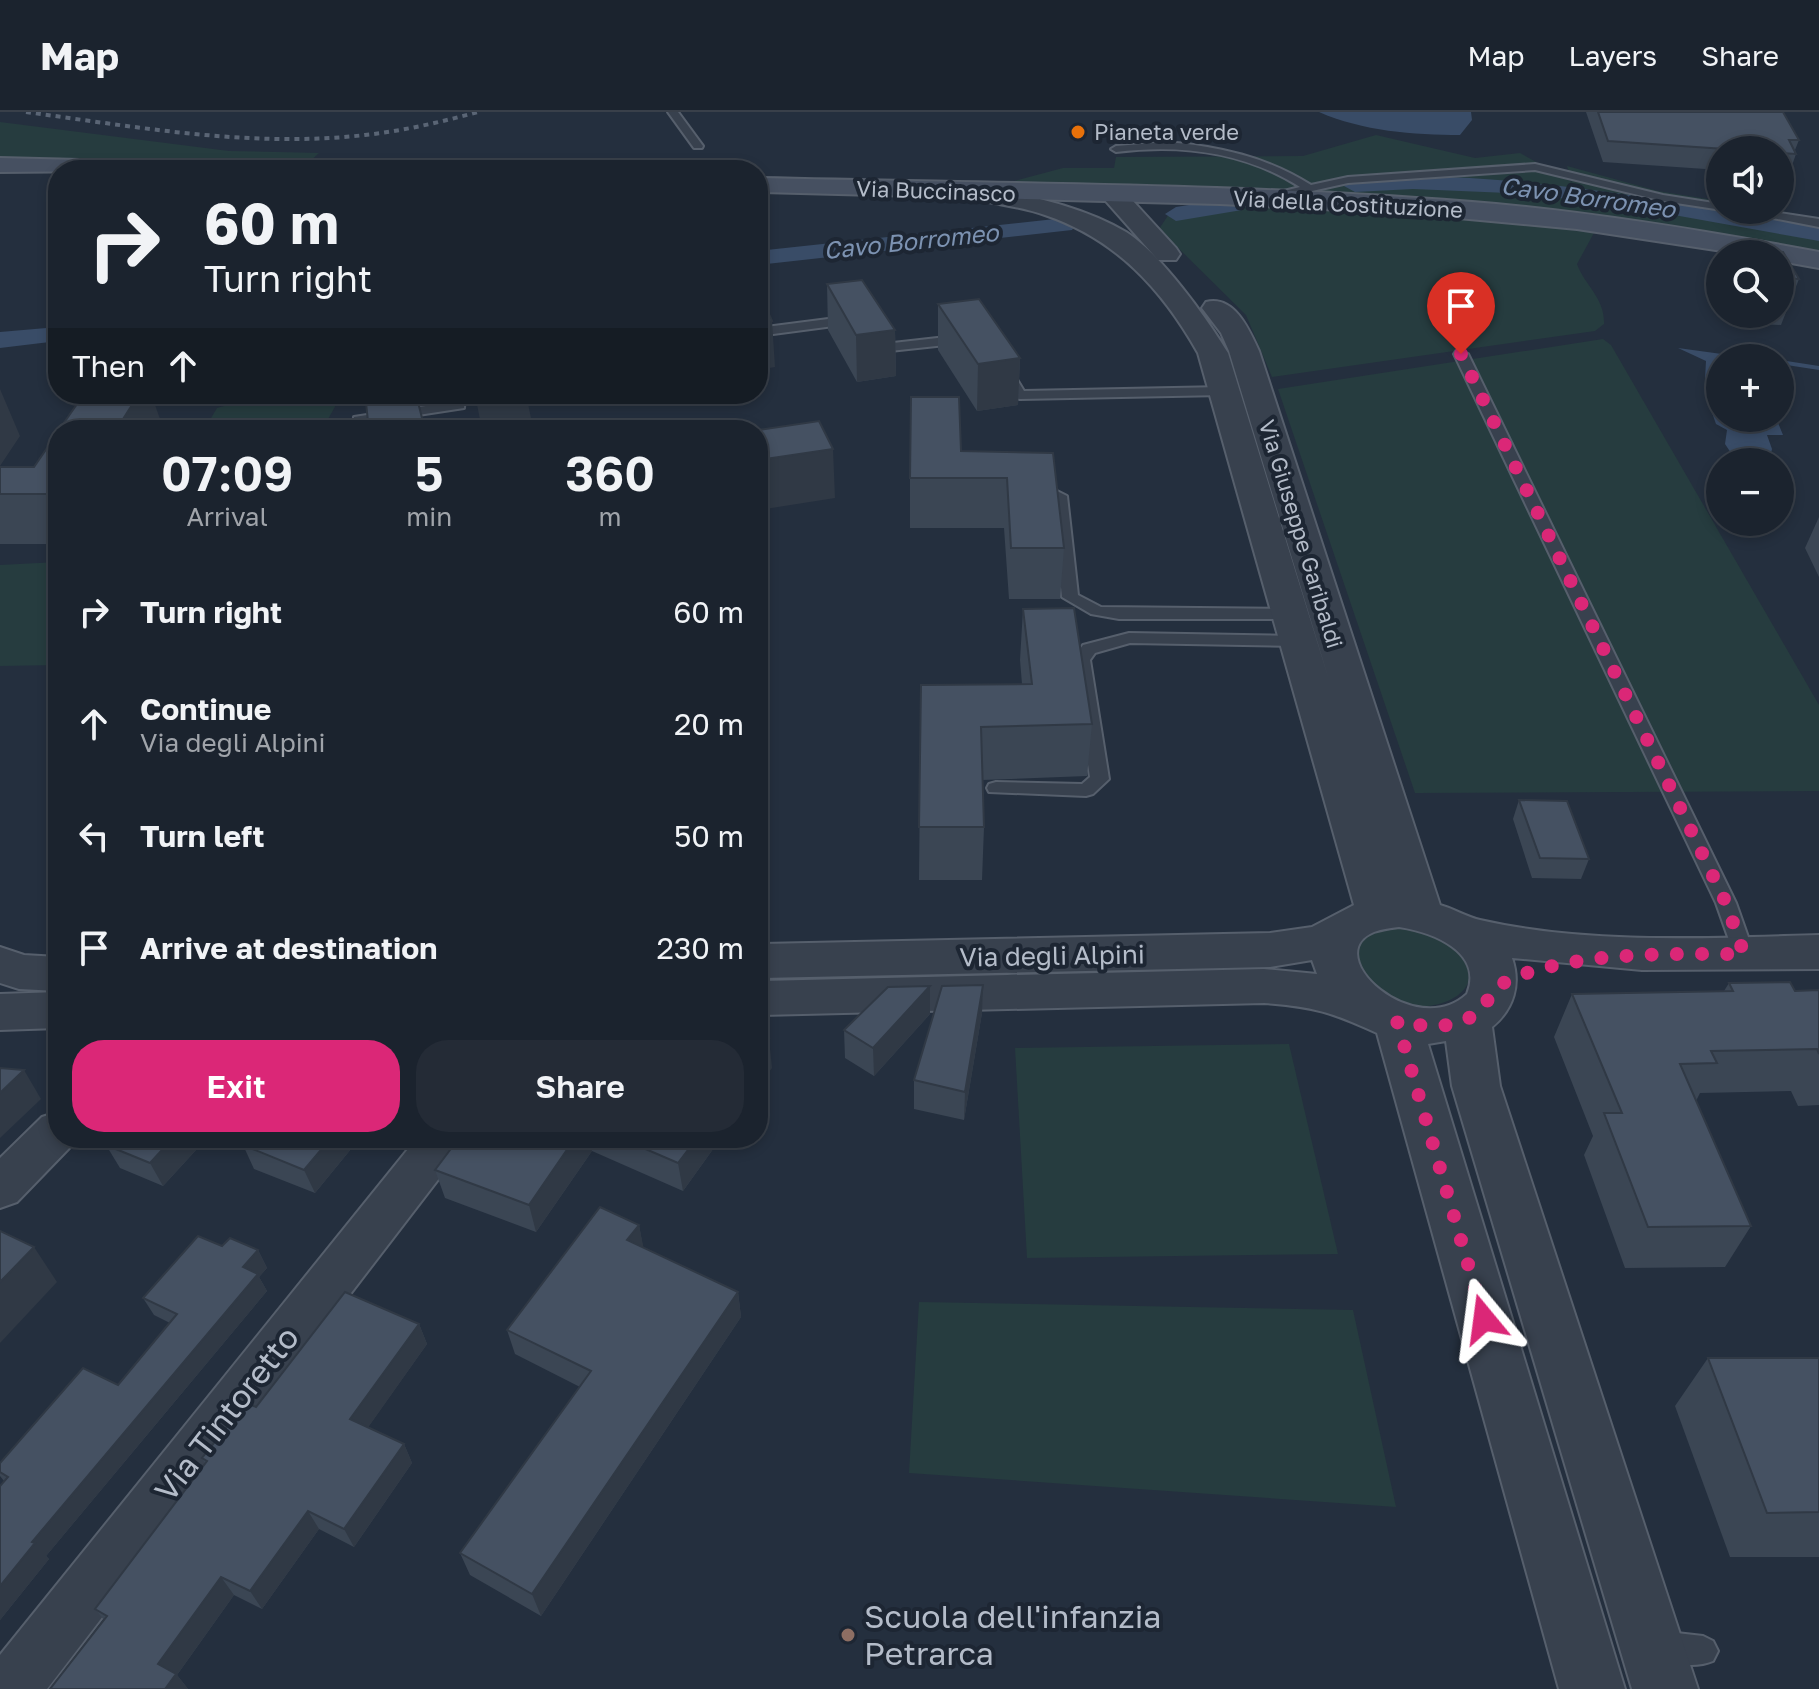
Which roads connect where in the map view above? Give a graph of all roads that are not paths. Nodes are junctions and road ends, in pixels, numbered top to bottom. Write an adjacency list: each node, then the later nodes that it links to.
1 (673, 112): 2 (lane)
2 (698, 146)
3 (1116, 149): 7 (lane)
4 (0, 165): 5 (main road)
5 (48, 166)
6 (768, 185): 8 (main road, Via Buccinasco)
7 (1312, 190): 11 (lane); 12 (lane)
8 (975, 192): 9 (main road, Via Buccinasco); 15 (street, Via Giuseppe Garibaldi)
9 (1100, 194): 10 (main road, Via della Costituzione); 15 (street); 16 (street, Via Giuseppe Garibaldi)
10 (1178, 196): 11 (main road, Via della Costituzione); 16 (street)
11 (1260, 198): 17 (main road, Via della Costituzione)
12 (1706, 205)
13 (1794, 219): 14 (lane)
14 (1819, 223)
15 (1098, 227): 22 (street, Via Giuseppe Garibaldi)
16 (1149, 234): 28 (street, Via Giuseppe Garibaldi)
17 (1819, 260)
18 (768, 331): 19 (lane)
19 (983, 337)
20 (1461, 354): 32 (lane)
21 (998, 360): 22 (lane)
22 (1223, 391): 26 (street, Via Giuseppe Garibaldi)
23 (459, 404): 24 (lane)
24 (359, 420)
25 (1011, 493): 26 (lane)
26 (1292, 628): 27 (lane); 28 (street, Via Giuseppe Garibaldi)
27 (996, 788)
28 (1381, 919): 29 (street); 33 (street, Via degli Alpini); 40 (street)
29 (1467, 934): 31 (street); 37 (street)
30 (1819, 952): 32 (street)
31 (1624, 954): 32 (street); 37 (street)
32 (1744, 954)
33 (768, 961)
34 (0, 964): 35 (street)
35 (48, 973)
36 (768, 998): 40 (street)
37 (1480, 1004): 40 (street); 44 (street)
38 (48, 1010): 39 (street)
39 (0, 1012)
40 (1380, 1013): 46 (street)
41 (48, 1140): 43 (street)
42 (436, 1148): 45 (street, Via Tintoretto)
43 (0, 1188)
44 (1673, 1662)
45 (10, 1689)
46 (1592, 1689)

